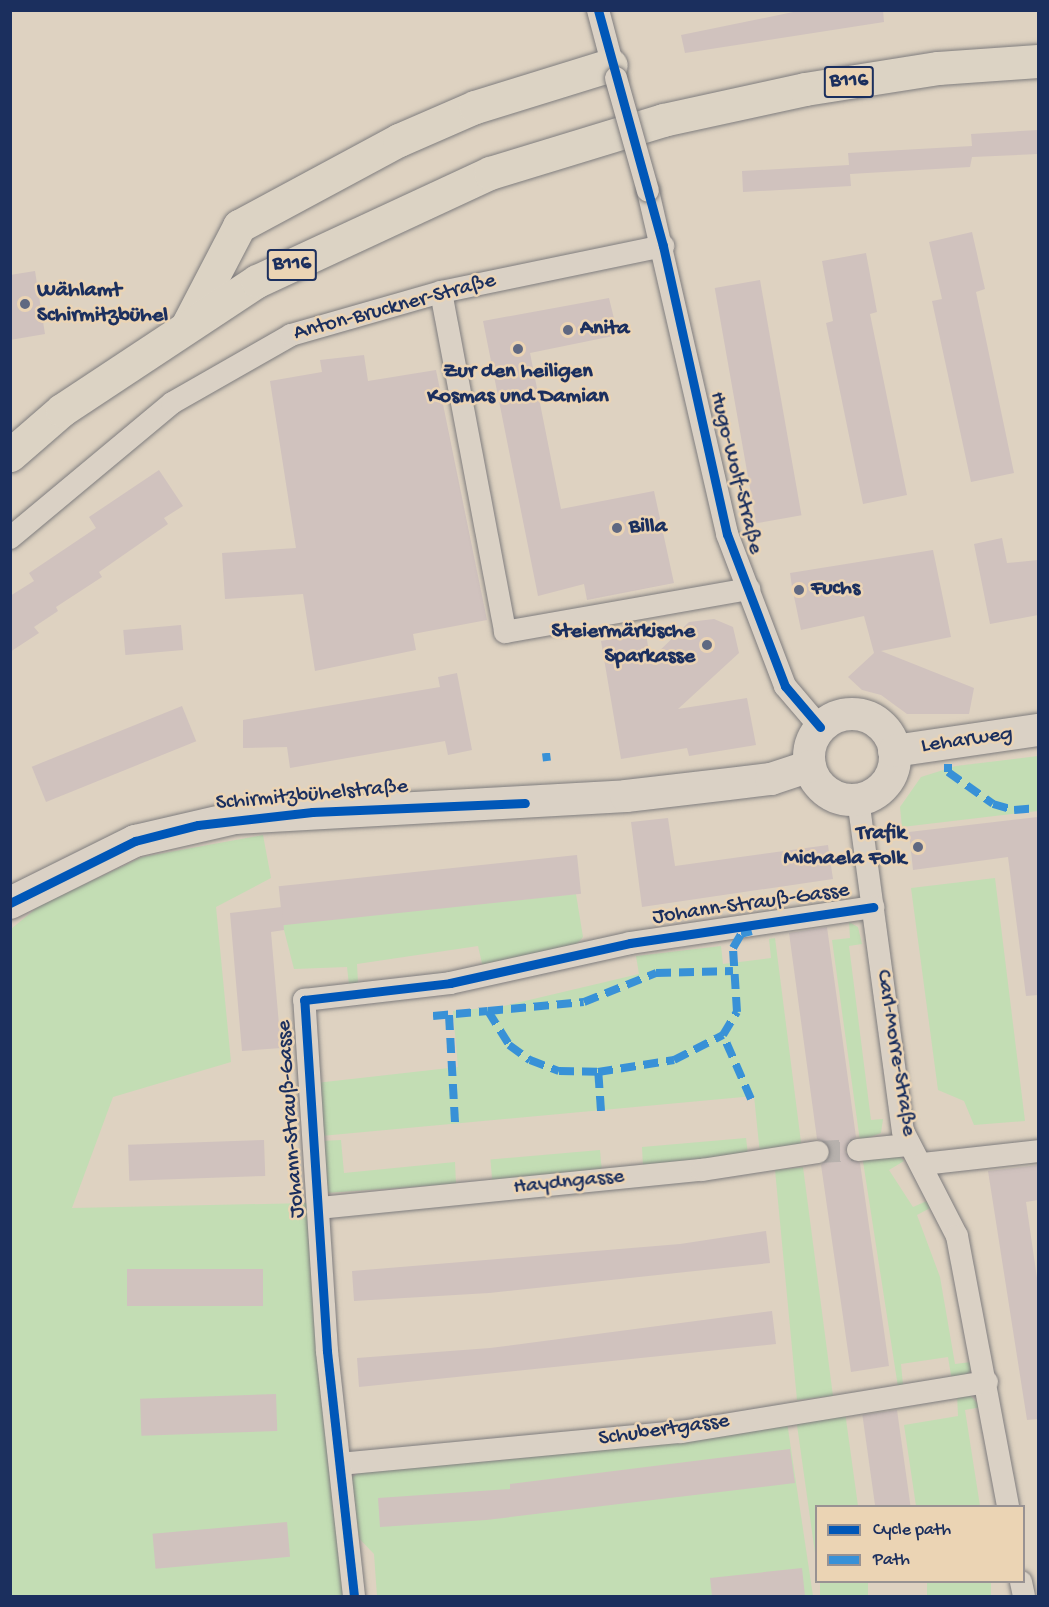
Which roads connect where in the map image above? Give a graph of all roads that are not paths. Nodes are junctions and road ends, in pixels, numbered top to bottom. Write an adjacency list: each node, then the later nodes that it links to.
1 (598, 10): 3 (street, Hugo-Wolf-Straße)
2 (1038, 61): 6 (main road, B116)
3 (613, 71): 4 (street, Hugo-Wolf-Straße, bridge); 6 (main road)
4 (663, 246): 5 (street, Anton-Bruckner-Straße); 9 (street, Hugo-Wolf-Straße)
5 (441, 292): 8 (street, Anton-Bruckner-Straße); 9 (street, Hugo-Wolf-Straße)
6 (186, 328): 7 (main road, B116)
7 (10, 455)
8 (10, 538)
9 (749, 589): 10 (street, Hugo-Wolf-Straße)
10 (820, 727): 12 (main road); 13 (main road)
11 (1038, 730): 12 (main road, Leharweg)
12 (894, 751): 14 (main road)
13 (810, 766): 14 (main road); 15 (main road, Schirmitzbühelstraße)
14 (858, 799): 16 (street, Carl-Morre-Straße)
15 (10, 903)
16 (873, 907): 17 (street, Carl-Morre-Straße); 22 (street, Johann-Strauß-Gasse)
17 (908, 1145): 18 (street); 21 (street, Carl-Morre-Straße)
18 (858, 1150)
19 (1038, 1151): 21 (street)
20 (816, 1153): 22 (street, Haydngasse)
21 (923, 1164): 23 (street, Carl-Morre-Straße)
22 (319, 1208): 24 (street, Johann-Strauß-Gasse)
23 (987, 1382): 24 (street, Schubertgasse); 25 (street, Carl-Morre-Straße)
24 (340, 1464): 26 (street, Johann-Strauß-Gasse)
25 (1008, 1505)
26 (354, 1596)

